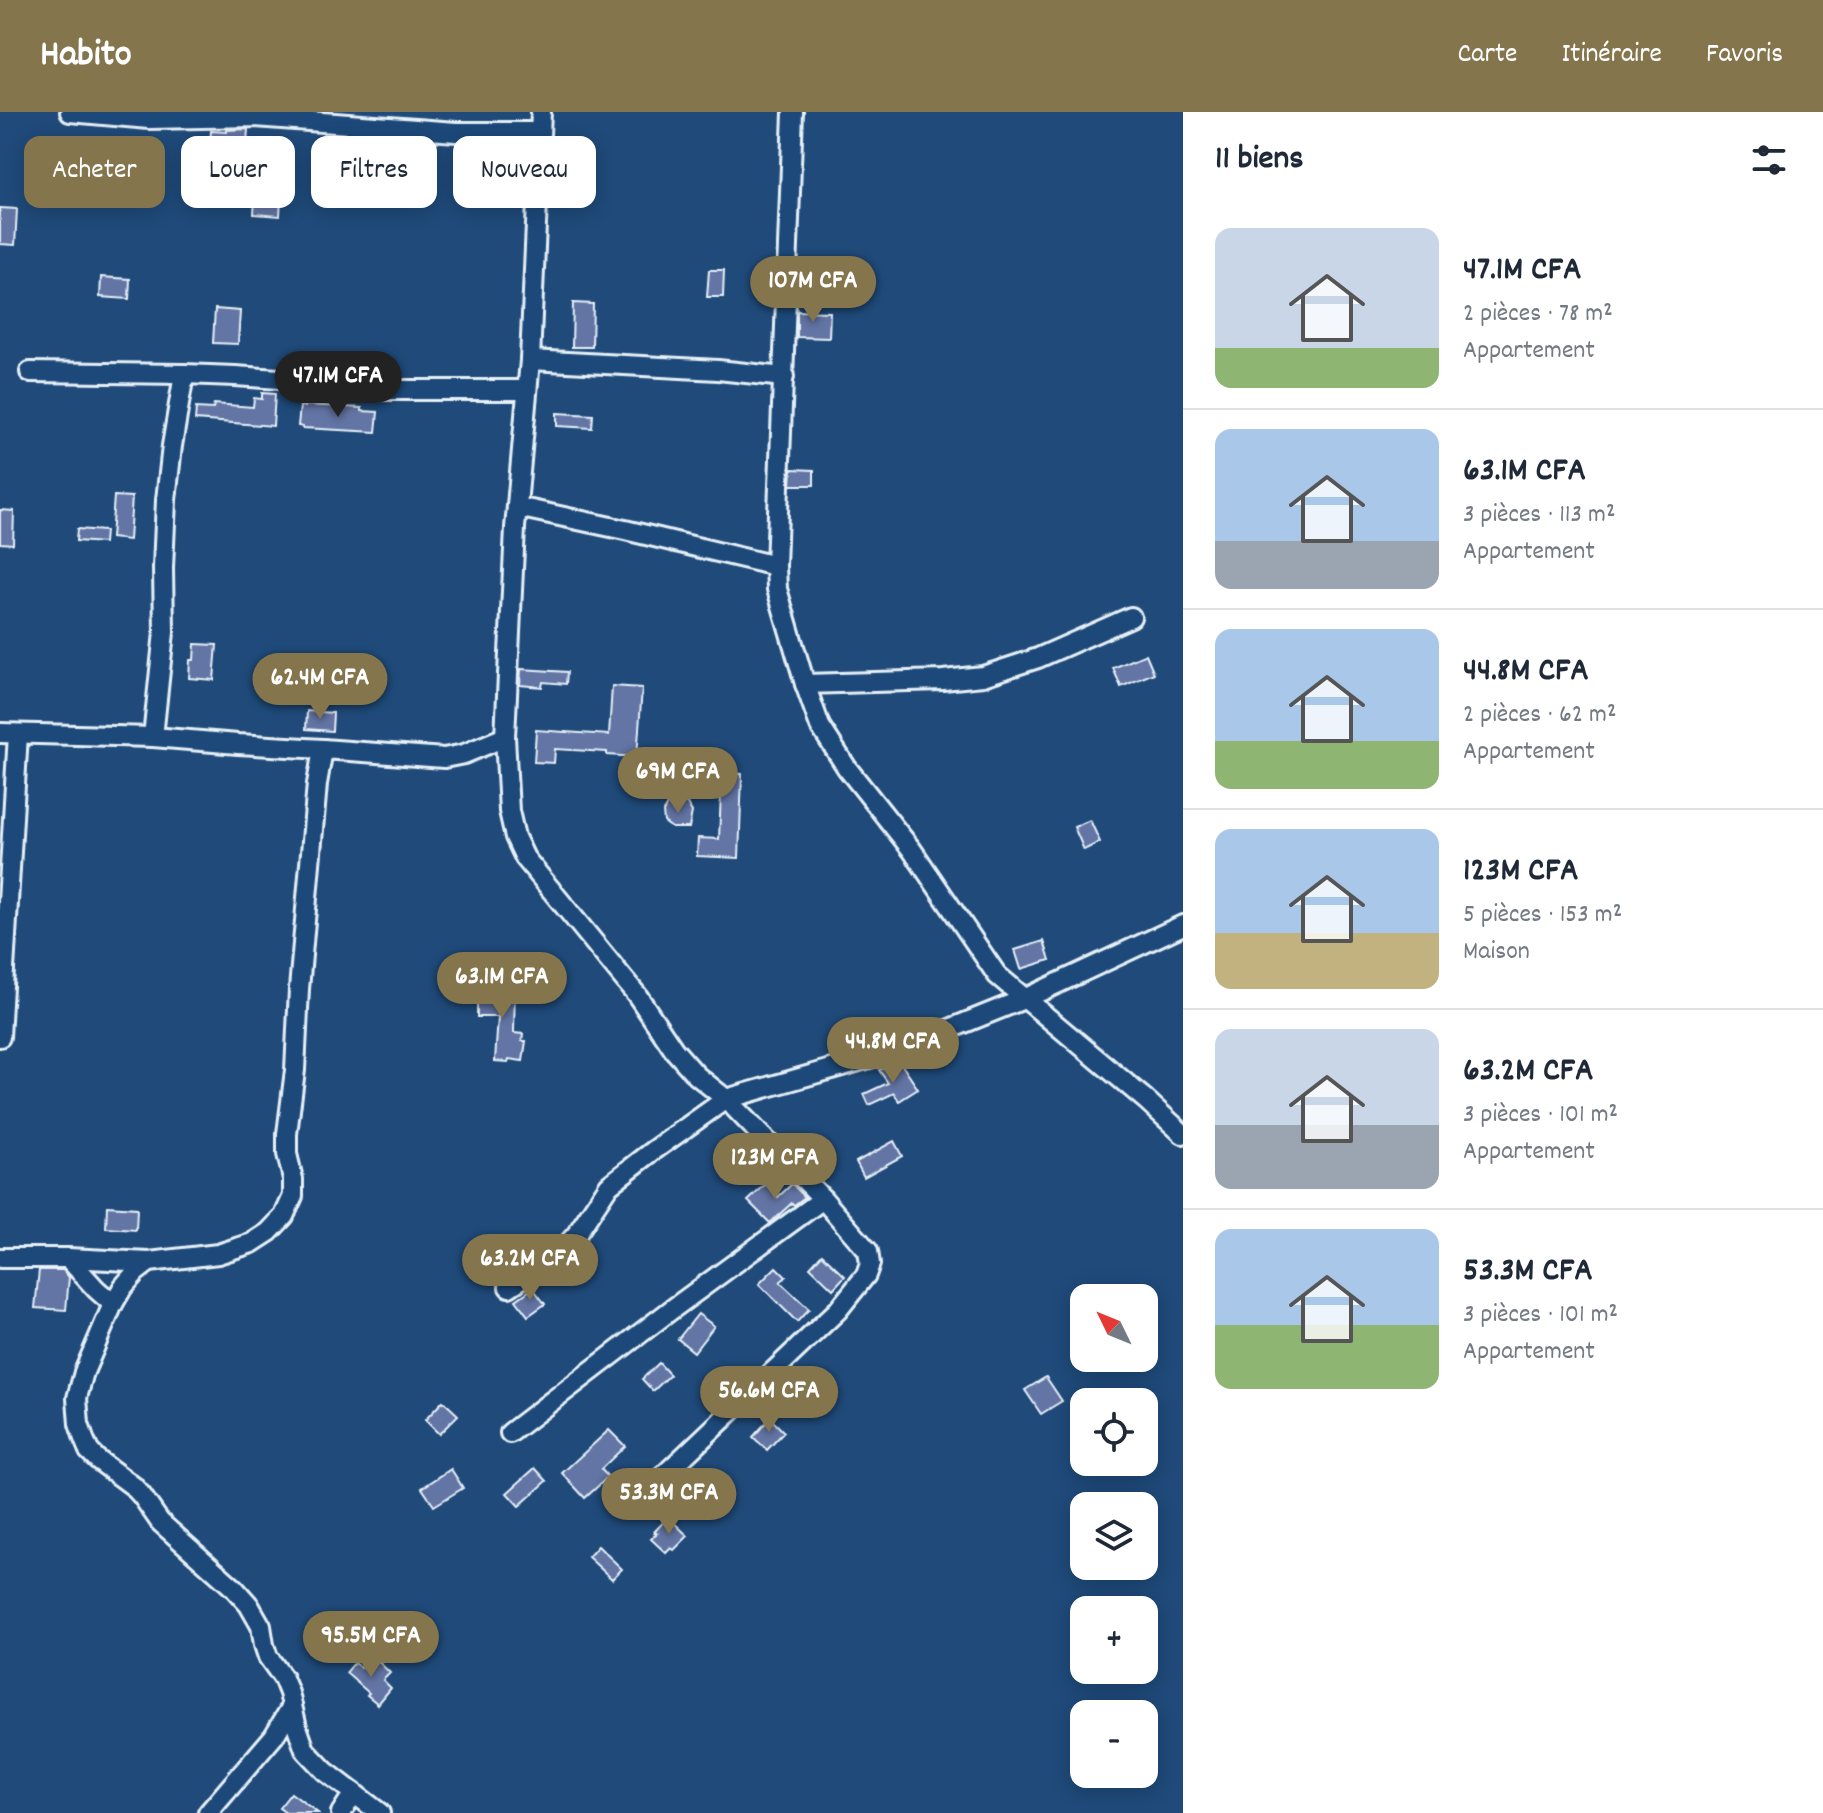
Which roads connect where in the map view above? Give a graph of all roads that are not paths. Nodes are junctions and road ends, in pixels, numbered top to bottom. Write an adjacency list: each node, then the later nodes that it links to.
1 (70, 112): 4 (street)
2 (541, 112): 4 (street)
3 (793, 112): 8 (street)
4 (540, 132): 5 (street)
5 (530, 360): 8 (street); 9 (street)
6 (30, 372): 7 (street)
7 (184, 374): 9 (street); 15 (street)
8 (784, 377): 11 (street)
9 (527, 390): 10 (street)
10 (517, 507): 11 (street); 16 (street)
11 (776, 566): 13 (street)
12 (1131, 617): 13 (street)
13 (805, 684): 21 (street)
14 (9, 733): 15 (street); 18 (street)
15 (153, 737): 17 (street)
16 (505, 737): 17 (street); 23 (street)
17 (323, 749): 28 (street)
18 (4, 868): 20 (street)
19 (1183, 925): 21 (street)
20 (2, 987): 22 (street)
21 (1024, 999): 23 (street); 24 (street)
22 (0, 1037)
23 (726, 1099): 25 (street); 29 (street)
24 (1183, 1134)
25 (823, 1199): 31 (street); 32 (street)
26 (0, 1258): 27 (street)
27 (68, 1258): 28 (street); 30 (street)
28 (149, 1262): 30 (street)
29 (509, 1287)
30 (113, 1304): 33 (street)
31 (510, 1433)
32 (642, 1496)
33 (292, 1706): 34 (street); 35 (street)
34 (354, 1793): 36 (street); 37 (street)
35 (208, 1813)
36 (341, 1813)
37 (380, 1813)

